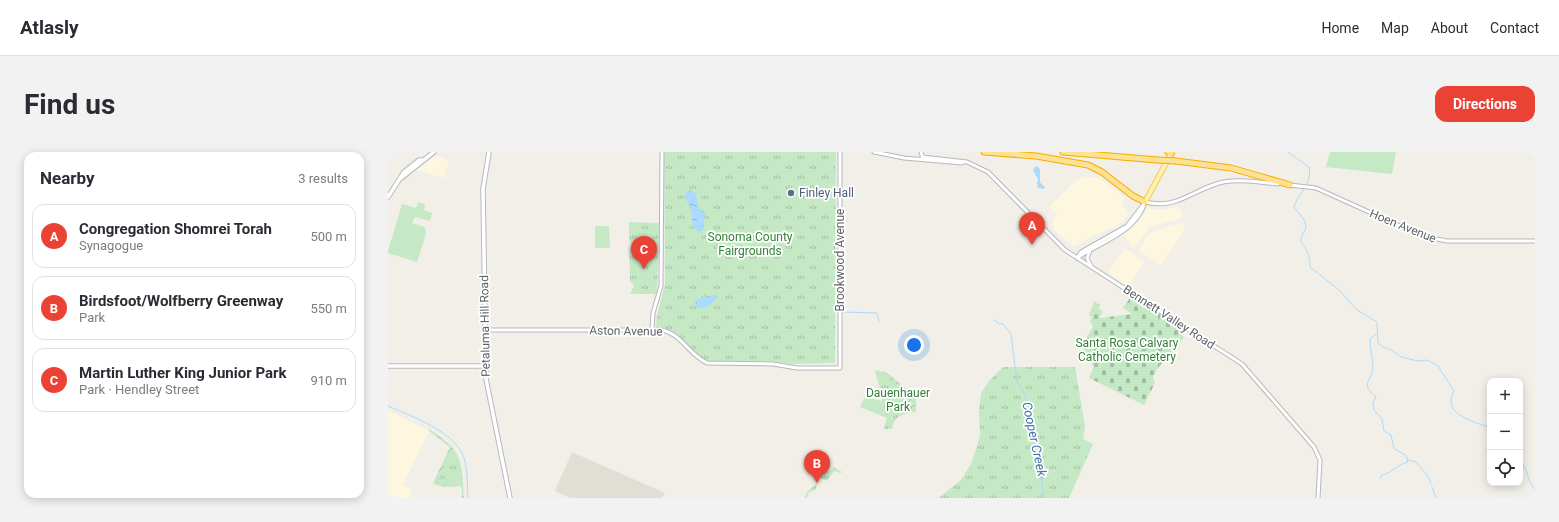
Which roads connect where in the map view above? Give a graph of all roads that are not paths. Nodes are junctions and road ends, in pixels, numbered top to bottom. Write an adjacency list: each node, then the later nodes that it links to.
1 (434, 152): 12 (main road)
2 (489, 152): 18 (main road, Petaluma Hill Road)
3 (662, 152): 19 (street)
4 (840, 152): 22 (street, Brookwood Avenue)
5 (874, 152): 10 (street, Bennett Valley Road)
6 (922, 152): 10 (street)
7 (984, 152): 13 (highway)
8 (1063, 152): 11 (highway, bridge)
9 (1170, 152): 13 (main road)
10 (923, 158): 16 (street, Bennett Valley Road)
11 (1290, 185): 13 (street, Hoen Avenue); 14 (street, Hoen Avenue)
12 (388, 197)
13 (1145, 202): 15 (street); 16 (street)
14 (1535, 241)
15 (1092, 249): 16 (street); 17 (street)
16 (1077, 258): 17 (street, Bennett Valley Road)
17 (1093, 269): 24 (street, Bennett Valley Road)
18 (484, 330): 19 (street, Aston Avenue); 21 (main road, Petaluma Hill Road)
19 (652, 330): 22 (street, Aston Avenue)
20 (388, 366): 21 (main road)
21 (486, 366): 23 (main road, Petaluma Hill Road)
22 (840, 368)
23 (510, 498)
24 (1318, 498)

